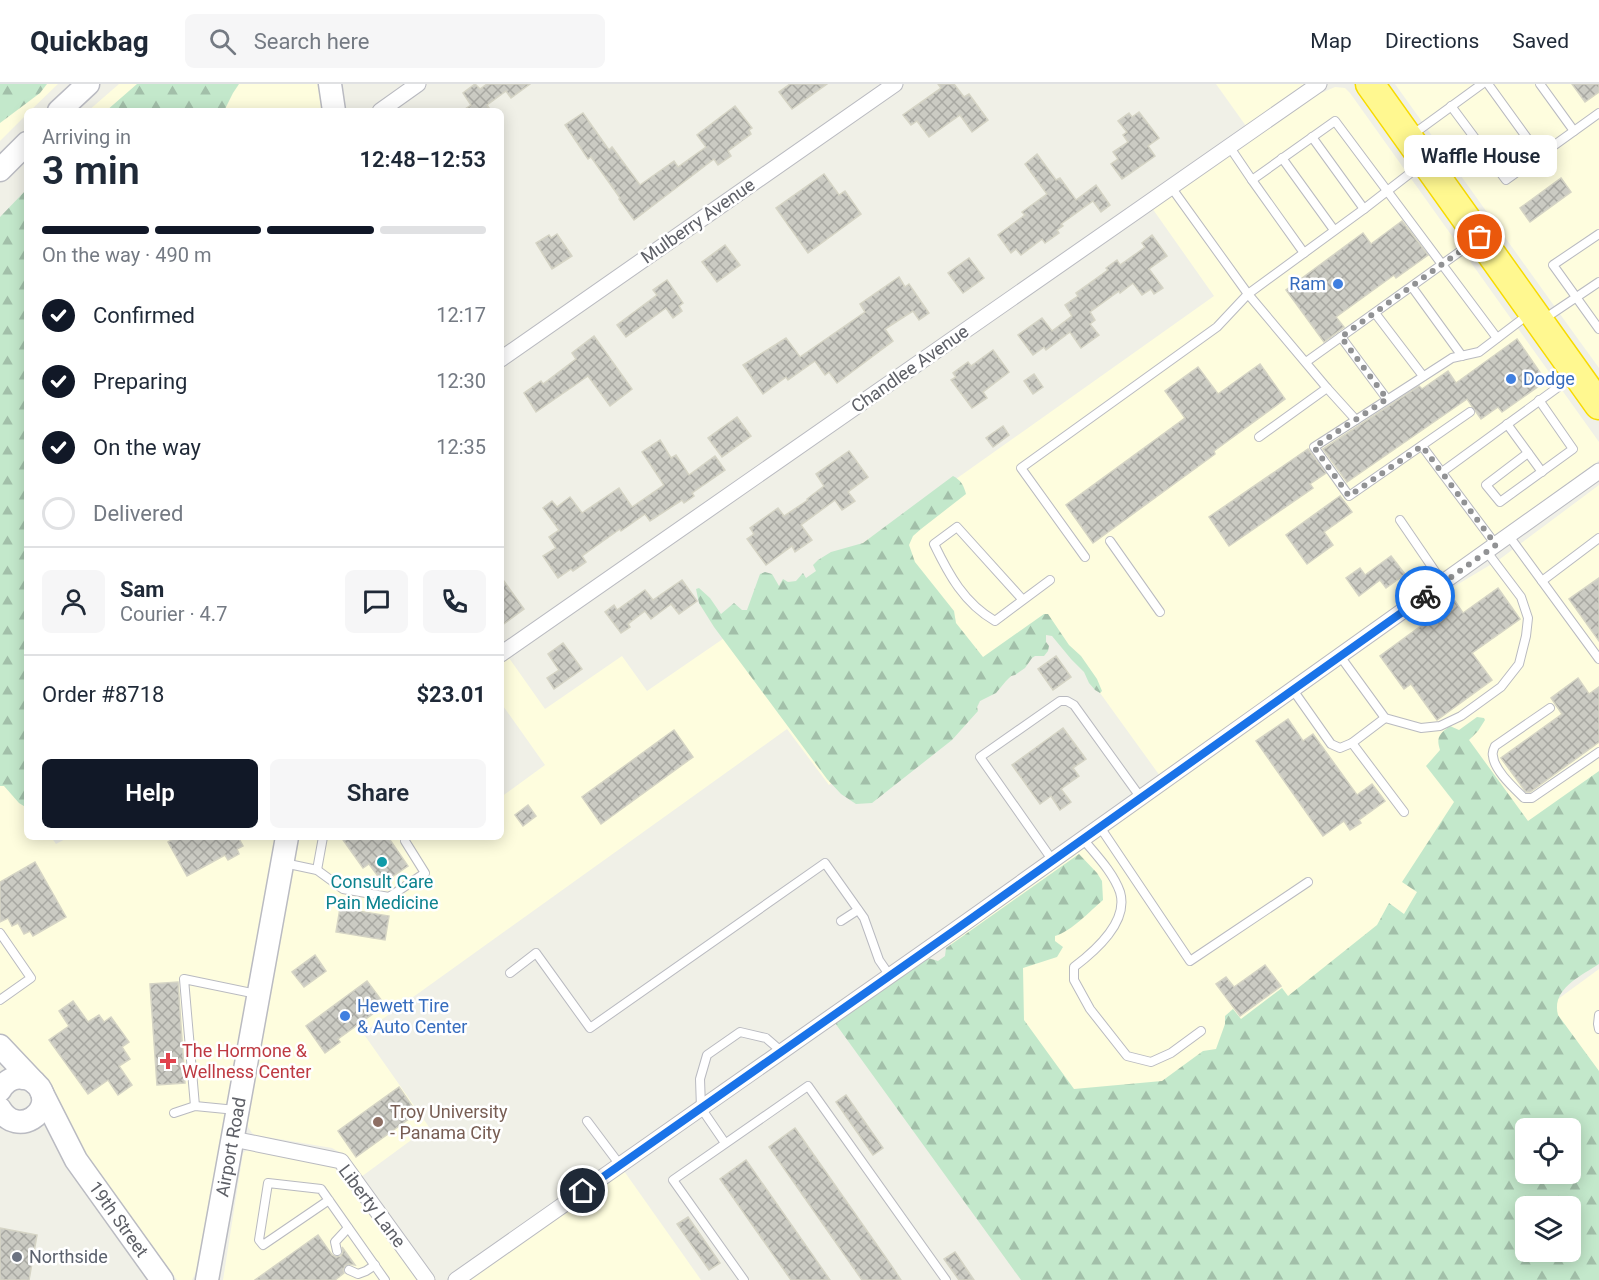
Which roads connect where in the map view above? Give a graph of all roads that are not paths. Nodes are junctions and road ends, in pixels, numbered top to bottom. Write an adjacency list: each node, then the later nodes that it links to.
1 (88, 84): 11 (main road)
2 (330, 84): 12 (main road)
3 (418, 84): 13 (street)
4 (895, 84): 43 (street, Mulberry Avenue)
5 (1319, 84): 19 (street, Chandlee Avenue)
6 (1370, 84): 17 (highway)
7 (1482, 84): 10 (lane)
8 (1488, 84): 20 (lane)
9 (1540, 84): 15 (lane)
10 (1452, 106): 17 (lane); 20 (lane)
11 (62, 108)
12 (334, 108)
13 (384, 108)
14 (1599, 113): 15 (lane)
15 (1574, 131): 20 (lane)
16 (1312, 137): 21 (lane); 26 (lane); 27 (lane)
17 (1409, 138): 22 (highway)
18 (24, 146): 23 (main road)
19 (1230, 146): 24 (lane); 25 (street, Chandlee Avenue)
20 (1540, 156)
21 (1282, 158): 24 (lane); 28 (lane)
22 (1426, 162): 26 (lane); 30 (highway)
23 (0, 170)
24 (1252, 180): 31 (lane)
25 (1171, 187): 35 (lane); 71 (street, Chandlee Avenue)
26 (1388, 191): 27 (lane); 32 (lane)
27 (1364, 209): 28 (lane)
28 (1334, 230): 31 (lane)
29 (1599, 234): 36 (lane)
30 (1480, 237): 32 (lane); 38 (highway)
31 (1304, 253): 35 (lane)
32 (1442, 265): 34 (lane); 41 (lane)
33 (1599, 282): 36 (lane)
34 (1412, 287): 37 (lane); 42 (lane)
35 (1248, 294): 44 (lane); 65 (lane)
36 (1576, 298): 38 (lane); 39 (lane)
37 (1375, 313): 40 (lane); 46 (lane)
38 (1536, 317): 41 (lane); 45 (highway)
39 (1599, 328)
40 (1341, 337): 44 (lane); 48 (lane)
41 (1497, 338): 42 (lane)
42 (1462, 356): 46 (lane)
43 (504, 357)
44 (1306, 362): 47 (lane)
45 (1577, 374): 49 (lane); 50 (highway)
46 (1422, 376): 48 (lane)
47 (1327, 388): 52 (lane); 54 (lane)
48 (1387, 399): 52 (lane)
49 (1539, 400): 53 (lane); 59 (lane)
50 (1599, 404)
51 (1470, 412): 55 (lane)
52 (1356, 420): 55 (lane)
53 (1507, 424): 56 (lane); 57 (lane)
54 (1259, 437)
55 (1422, 446): 57 (lane)
56 (1528, 453): 59 (lane); 59 (lane)
57 (1442, 471): 64 (lane)
58 (1599, 471): 61 (street)
59 (1542, 472)
60 (1400, 520): 68 (lane)
61 (1509, 536): 64 (street); 67 (lane)
62 (1599, 538): 67 (lane)
63 (1110, 541): 70 (lane)
64 (1491, 549): 68 (street); 76 (lane)
65 (1085, 557)
66 (1050, 580): 69 (lane)
67 (1542, 581): 73 (lane)
68 (1443, 583): 72 (street)
69 (1023, 600): 69 (lane)
70 (1160, 612)
71 (504, 652)
72 (1340, 656): 74 (street); 76 (lane)
73 (1599, 659)
74 (1293, 690): 77 (lane); 79 (street)
75 (1550, 708): 78 (lane)
76 (1385, 718): 77 (lane)
77 (1352, 743): 80 (lane)
78 (1599, 752)
79 (1141, 798): 81 (street); 86 (lane)
80 (1404, 812)
81 (1100, 827): 82 (street); 89 (lane)
82 (1083, 839): 86 (street); 99 (lane)
83 (286, 840): 87 (main road, Airport Road)
84 (322, 840): 88 (lane)
85 (405, 841): 88 (lane)
86 (1053, 861): 94 (street)
87 (282, 863): 88 (lane); 95 (main road, Airport Road)
88 (317, 870)
89 (1308, 882)
90 (858, 910): 91 (lane); 93 (lane); 94 (lane)
91 (841, 921)
92 (0, 933): 96 (lane)
93 (510, 973)
94 (890, 976): 101 (street)
95 (258, 995): 105 (lane); 107 (main road, Airport Road)
96 (0, 1000)
97 (1599, 1015): 98 (lane)
98 (1599, 1029)
99 (1201, 1031)
100 (0, 1046): 103 (main road, 19th Street)
101 (781, 1051): 106 (street); 106 (lane)
102 (0, 1083): 104 (main road)
103 (38, 1087): 104 (main road); 109 (main road); 113 (main road, 19th Street)
104 (0, 1090)
105 (195, 1106): 107 (lane); 108 (lane)
106 (701, 1108): 112 (lane); 114 (street)
107 (238, 1110): 111 (main road, Airport Road)
108 (174, 1113)
109 (10, 1120): 113 (main road, 19th Street)
110 (587, 1121): 114 (lane)
111 (233, 1139): 121 (main road, Airport Road); 123 (street, Liberty Lane)
112 (725, 1143): 125 (lane); 126 (lane)
113 (76, 1160): 120 (main road, 19th Street)
114 (620, 1165): 124 (street)
115 (329, 1200): 115 (lane); 116 (lane)
116 (348, 1228): 117 (lane); 118 (lane)
117 (336, 1251)
118 (375, 1265): 119 (lane); 122 (lane)
119 (349, 1269)
120 (162, 1280)
121 (207, 1280)
122 (385, 1280)
123 (427, 1280)
124 (456, 1280)
125 (744, 1280)
126 (946, 1280)

